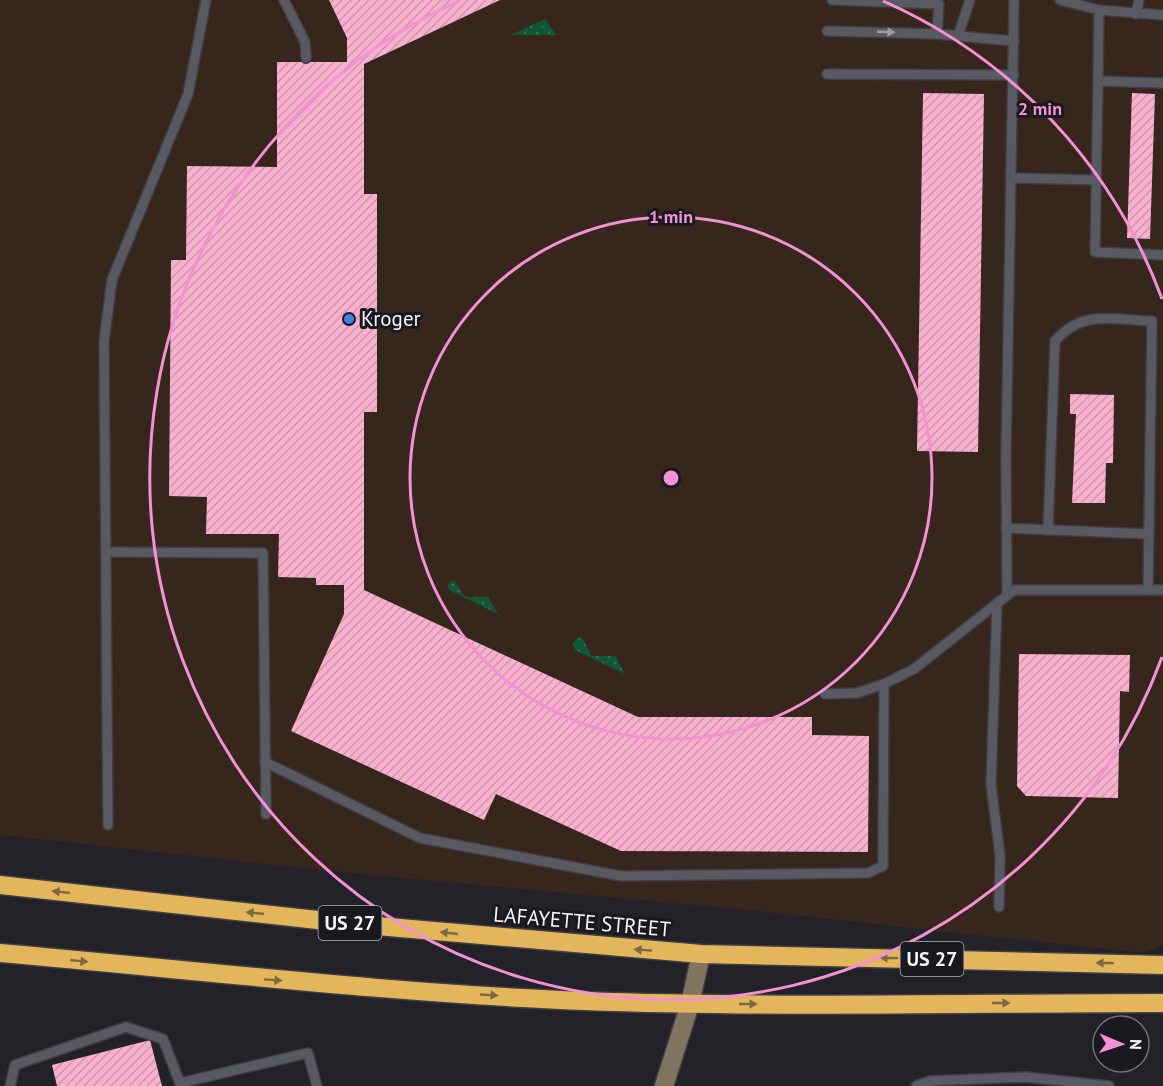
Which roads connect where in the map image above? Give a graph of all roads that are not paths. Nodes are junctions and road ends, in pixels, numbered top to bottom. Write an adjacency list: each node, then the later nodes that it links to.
1 (206, 0): 26 (lane)
2 (284, 0): 15 (lane)
3 (832, 0): 12 (lane)
4 (970, 0): 13 (lane)
5 (1014, 0): 14 (lane)
6 (1060, 0): 8 (lane)
7 (1139, 0): 9 (lane)
8 (1099, 10): 9 (lane); 18 (lane)
9 (1136, 14): 10 (lane)
10 (1163, 15)
11 (827, 31): 12 (lane, one-way to 12)
12 (937, 34): 13 (lane)
13 (958, 36): 14 (lane)
14 (1014, 41): 17 (lane)
15 (306, 58)
16 (827, 74): 17 (lane)
17 (1014, 75): 20 (lane)
18 (1098, 81): 19 (lane); 21 (lane)
19 (1163, 83)
20 (1012, 178): 21 (lane); 23 (lane)
21 (1095, 180): 22 (lane)
22 (1163, 255)
23 (1006, 528): 24 (lane); 29 (lane)
24 (1048, 530): 25 (lane); 25 (lane)
25 (1149, 534): 27 (lane)
26 (106, 552): 33 (lane); 35 (lane)
27 (1148, 590): 28 (lane); 29 (lane)
28 (1163, 590)
29 (1007, 594): 30 (lane)
30 (996, 603): 31 (lane); 37 (lane)
31 (884, 684): 32 (lane); 33 (lane)
32 (825, 694)
33 (265, 762): 34 (lane)
34 (266, 814)
35 (108, 825)
36 (0, 885): 39 (highway, LAFAYETTE STREET / US 27, one-way to 36)
37 (999, 907)
38 (0, 953): 42 (highway, US 27, one-way to 42)
39 (701, 954): 40 (highway, LAFAYETTE STREET / US 27, one-way to 39); 42 (street)
40 (1163, 964)
41 (1163, 1003): 42 (highway, US 27, one-way to 41)
42 (690, 1004): 46 (street)
43 (180, 1084): 44 (lane); 45 (lane)
44 (10, 1086)
45 (317, 1086)
46 (664, 1086)
47 (916, 1086): 48 (lane)
48 (1108, 1086)

